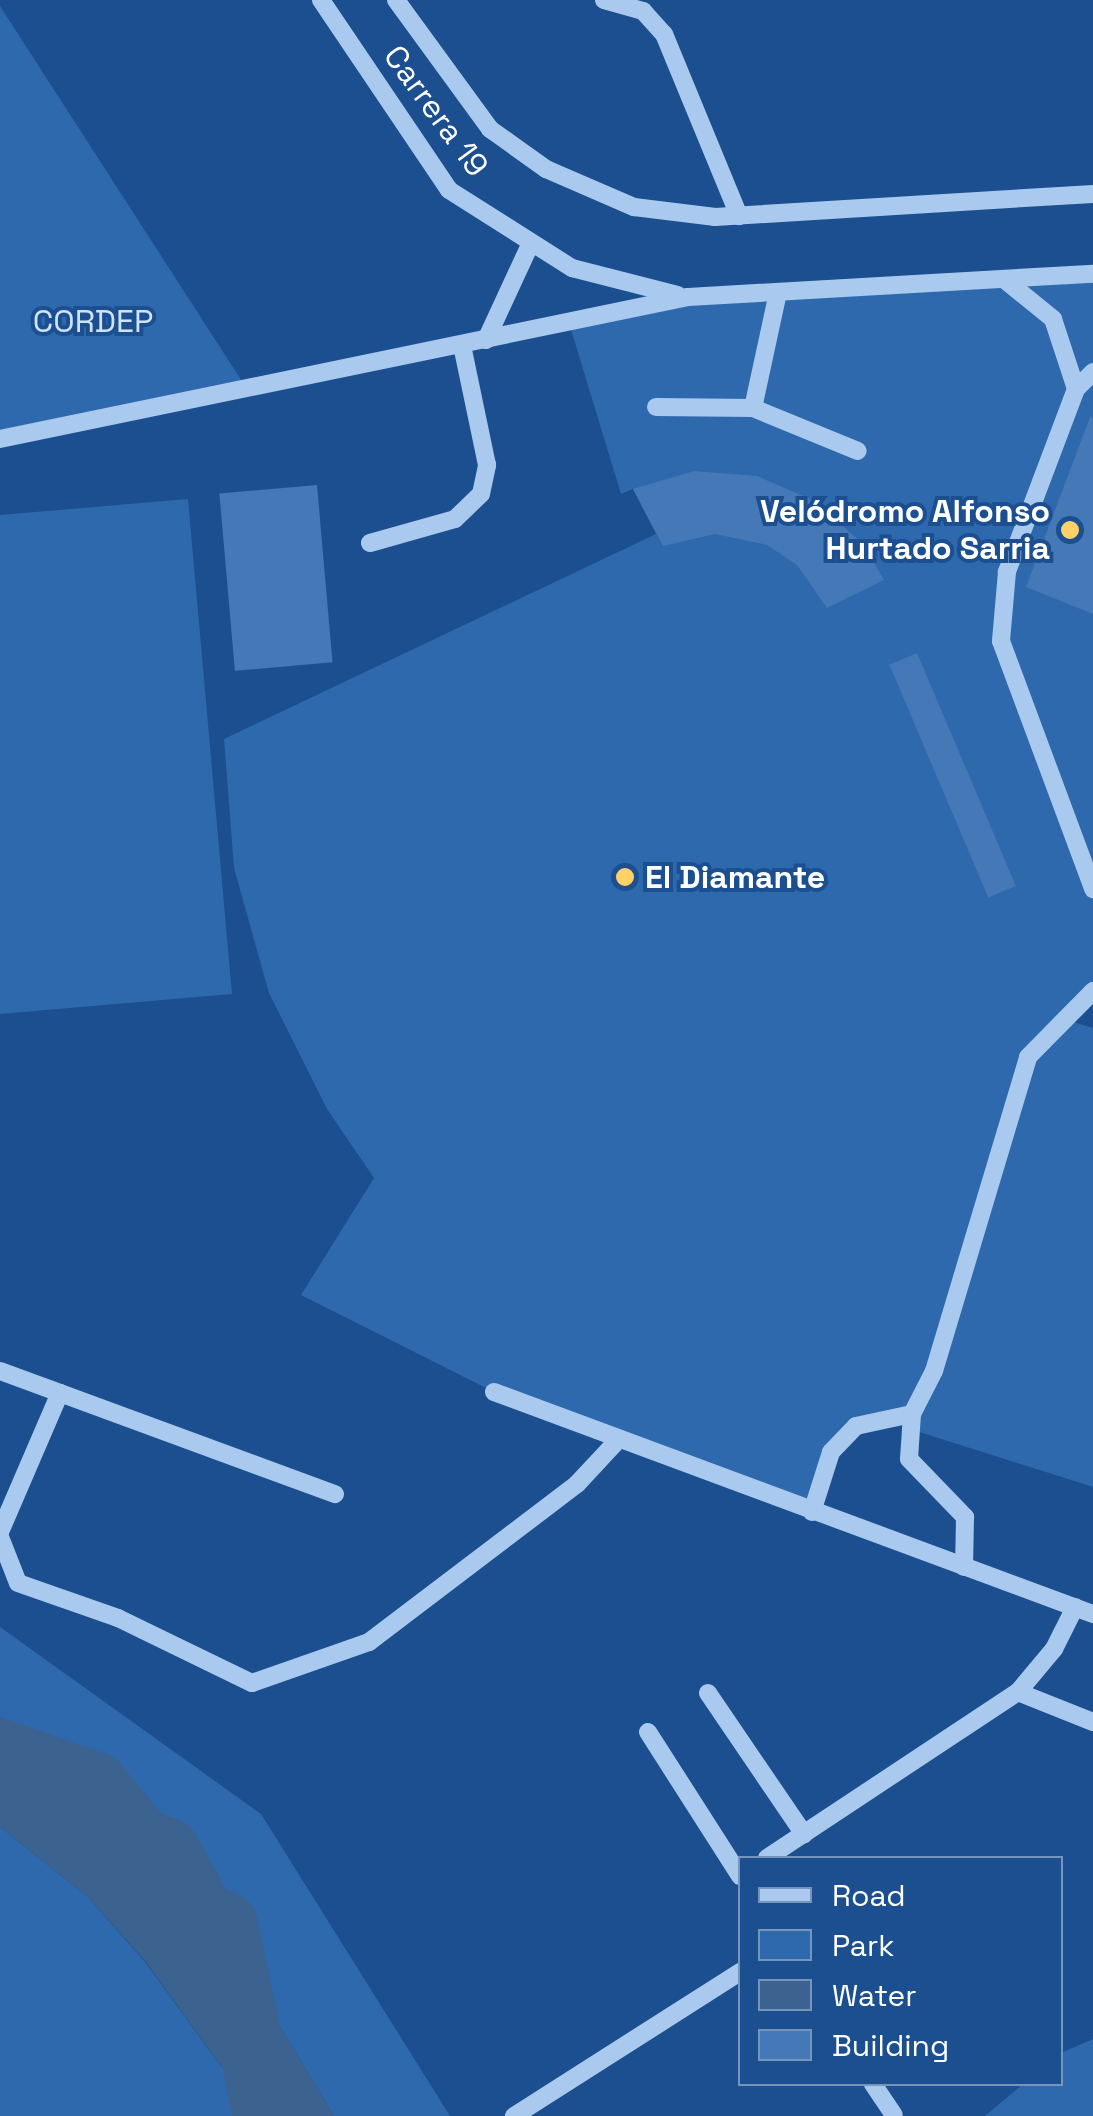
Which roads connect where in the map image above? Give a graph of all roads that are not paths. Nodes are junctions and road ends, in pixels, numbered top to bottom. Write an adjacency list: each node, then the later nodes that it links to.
1 (321, 0): 6 (street, Carrera 19)
2 (396, 0): 5 (street, Carrera 19)
3 (604, 0): 5 (street)
4 (1093, 194): 5 (street, Carrera 19)
5 (739, 216)
6 (529, 247): 10 (street, Carrera 19); 11 (street)
7 (1093, 274): 8 (street)
8 (1004, 280): 9 (street); 14 (street)
9 (777, 296): 10 (street); 16 (street)
10 (688, 298): 11 (street)
11 (486, 340): 12 (street)
12 (462, 345): 17 (street); 19 (street)
13 (1093, 372): 14 (street)
14 (1076, 390): 20 (street)
15 (656, 407): 16 (street)
16 (753, 408): 18 (street)
17 (0, 440)
18 (858, 451)
19 (370, 543)
20 (1093, 888)
21 (1093, 991): 25 (street)
22 (0, 1371): 24 (street)
23 (494, 1392): 26 (street)
24 (60, 1393): 27 (street); 29 (street)
25 (912, 1414): 28 (street); 30 (street)
26 (619, 1439): 28 (street); 29 (street)
27 (335, 1494)
28 (812, 1512): 30 (street)
29 (0, 1534)
30 (964, 1567): 31 (street)
31 (1084, 1610): 32 (street)
32 (1018, 1692): 34 (street); 36 (street)
33 (708, 1693): 36 (street)
34 (1093, 1722)
35 (648, 1732): 38 (street)
36 (804, 1834): 37 (street)
37 (770, 1856)
38 (738, 1873)
39 (738, 1973): 42 (street)
40 (875, 2086): 41 (street)
41 (894, 2115)
42 (514, 2116)

